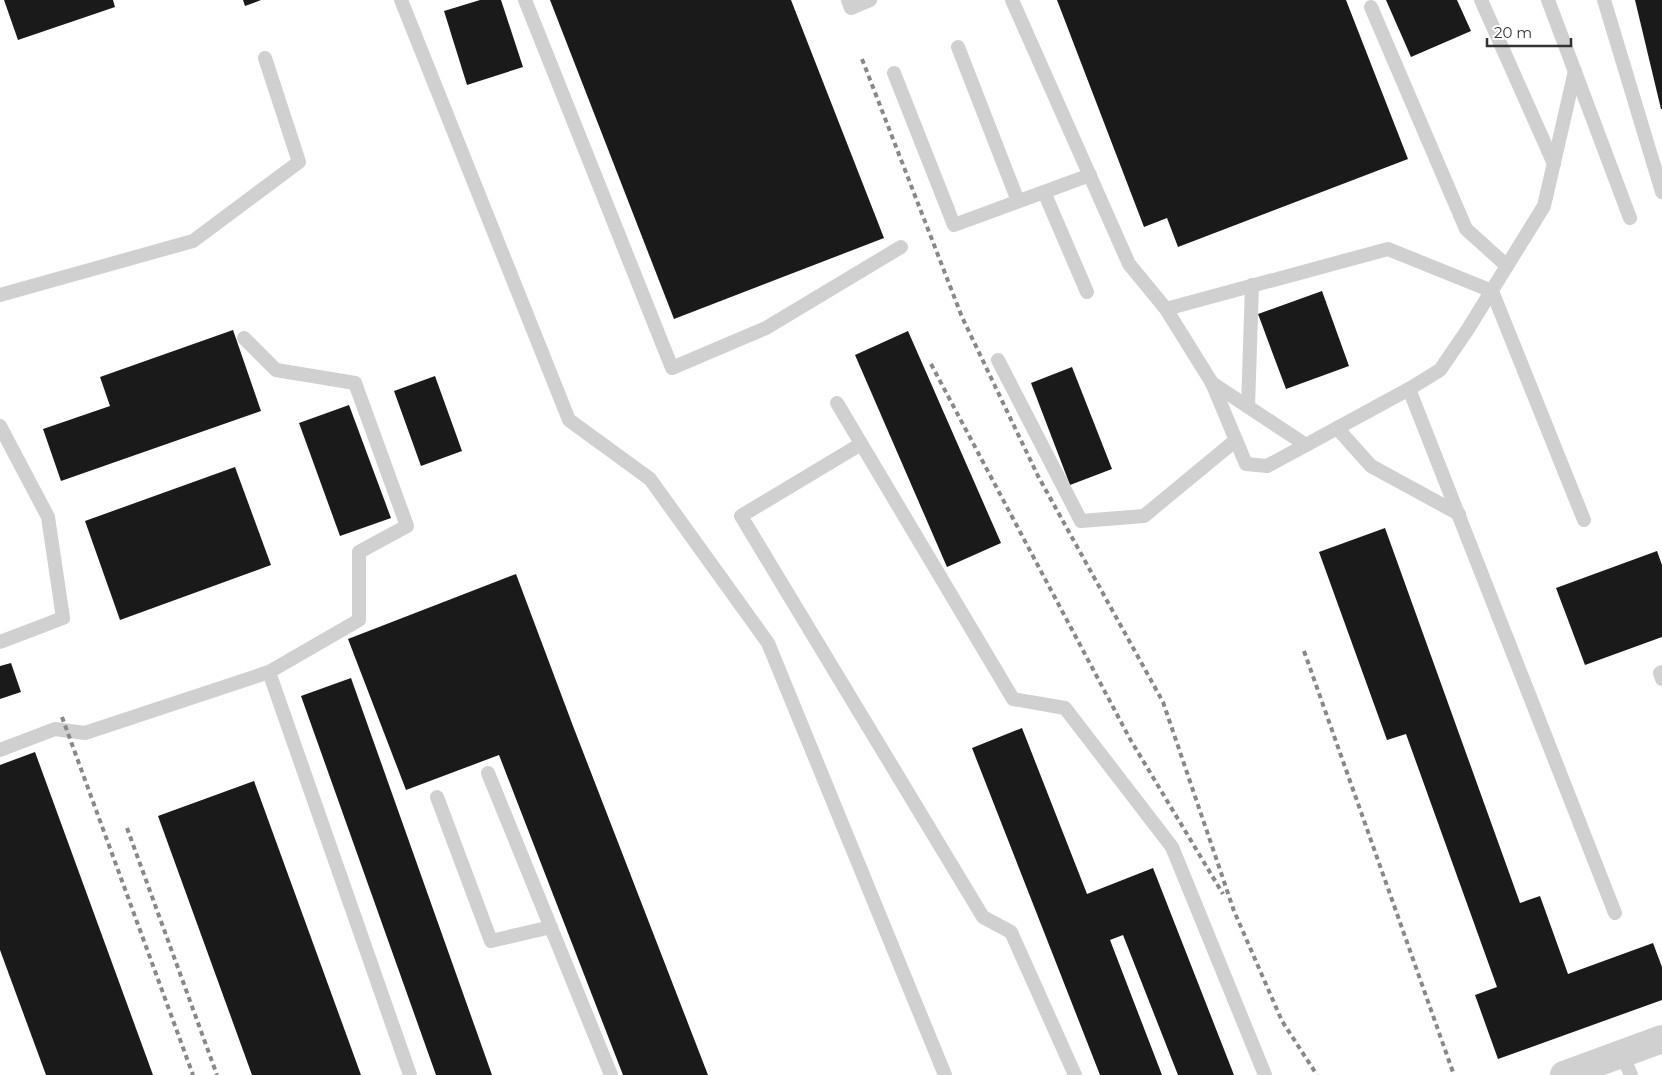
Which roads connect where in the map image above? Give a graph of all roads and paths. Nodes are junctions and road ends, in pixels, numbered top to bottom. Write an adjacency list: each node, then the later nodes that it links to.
1 (402, 0): 53 (lane)
2 (525, 0): 20 (lane)
3 (848, 0): 4 (lane)
4 (870, 0)
5 (1012, 0): 15 (lane)
6 (1481, 0): 14 (lane)
7 (1548, 0): 12 (lane)
8 (1604, 0): 17 (lane)
9 (1371, 7): 21 (lane)
10 (958, 47): 18 (lane)
11 (264, 58): 25 (lane)
12 (1575, 71): 14 (lane); 19 (lane)
13 (894, 73): 18 (lane)
14 (1554, 164): 21 (lane)
15 (1090, 176): 16 (lane); 26 (lane)
16 (1044, 192): 18 (lane); 24 (lane)
17 (1662, 192)
18 (1018, 201)
19 (1630, 218)
20 (901, 248)
21 (1507, 266): 23 (lane)
22 (1252, 285): 23 (lane); 26 (lane); 32 (lane)
23 (1492, 291): 30 (lane); 39 (lane)
24 (1087, 292)
25 (0, 295)
26 (1166, 309): 29 (lane)
27 (244, 338): 41 (lane)
28 (998, 360): 35 (lane)
29 (1212, 383): 32 (lane); 35 (lane)
30 (1409, 389): 34 (lane); 38 (lane)
31 (837, 403): 36 (lane)
32 (1248, 407): 37 (lane)
33 (0, 426): 40 (lane)
34 (1337, 428): 37 (lane); 38 (lane)
35 (1236, 440): 37 (lane)
36 (861, 444): 54 (lane); 55 (lane)
37 (1306, 445)
38 (1458, 514): 47 (lane)
39 (1584, 520)
40 (0, 642)
41 (268, 672): 44 (lane); 51 (lane)
42 (1662, 672): 43 (lane)
43 (1662, 679)
44 (0, 750)
45 (488, 773): 48 (lane)
46 (437, 797): 48 (lane)
47 (1615, 914)
48 (551, 927): 52 (lane)
49 (1662, 1039): 50 (street)
50 (1627, 1064): 56 (street)
51 (410, 1075)
52 (611, 1075)
53 (945, 1075)
54 (1075, 1075)
55 (1265, 1075)
56 (1564, 1075)

